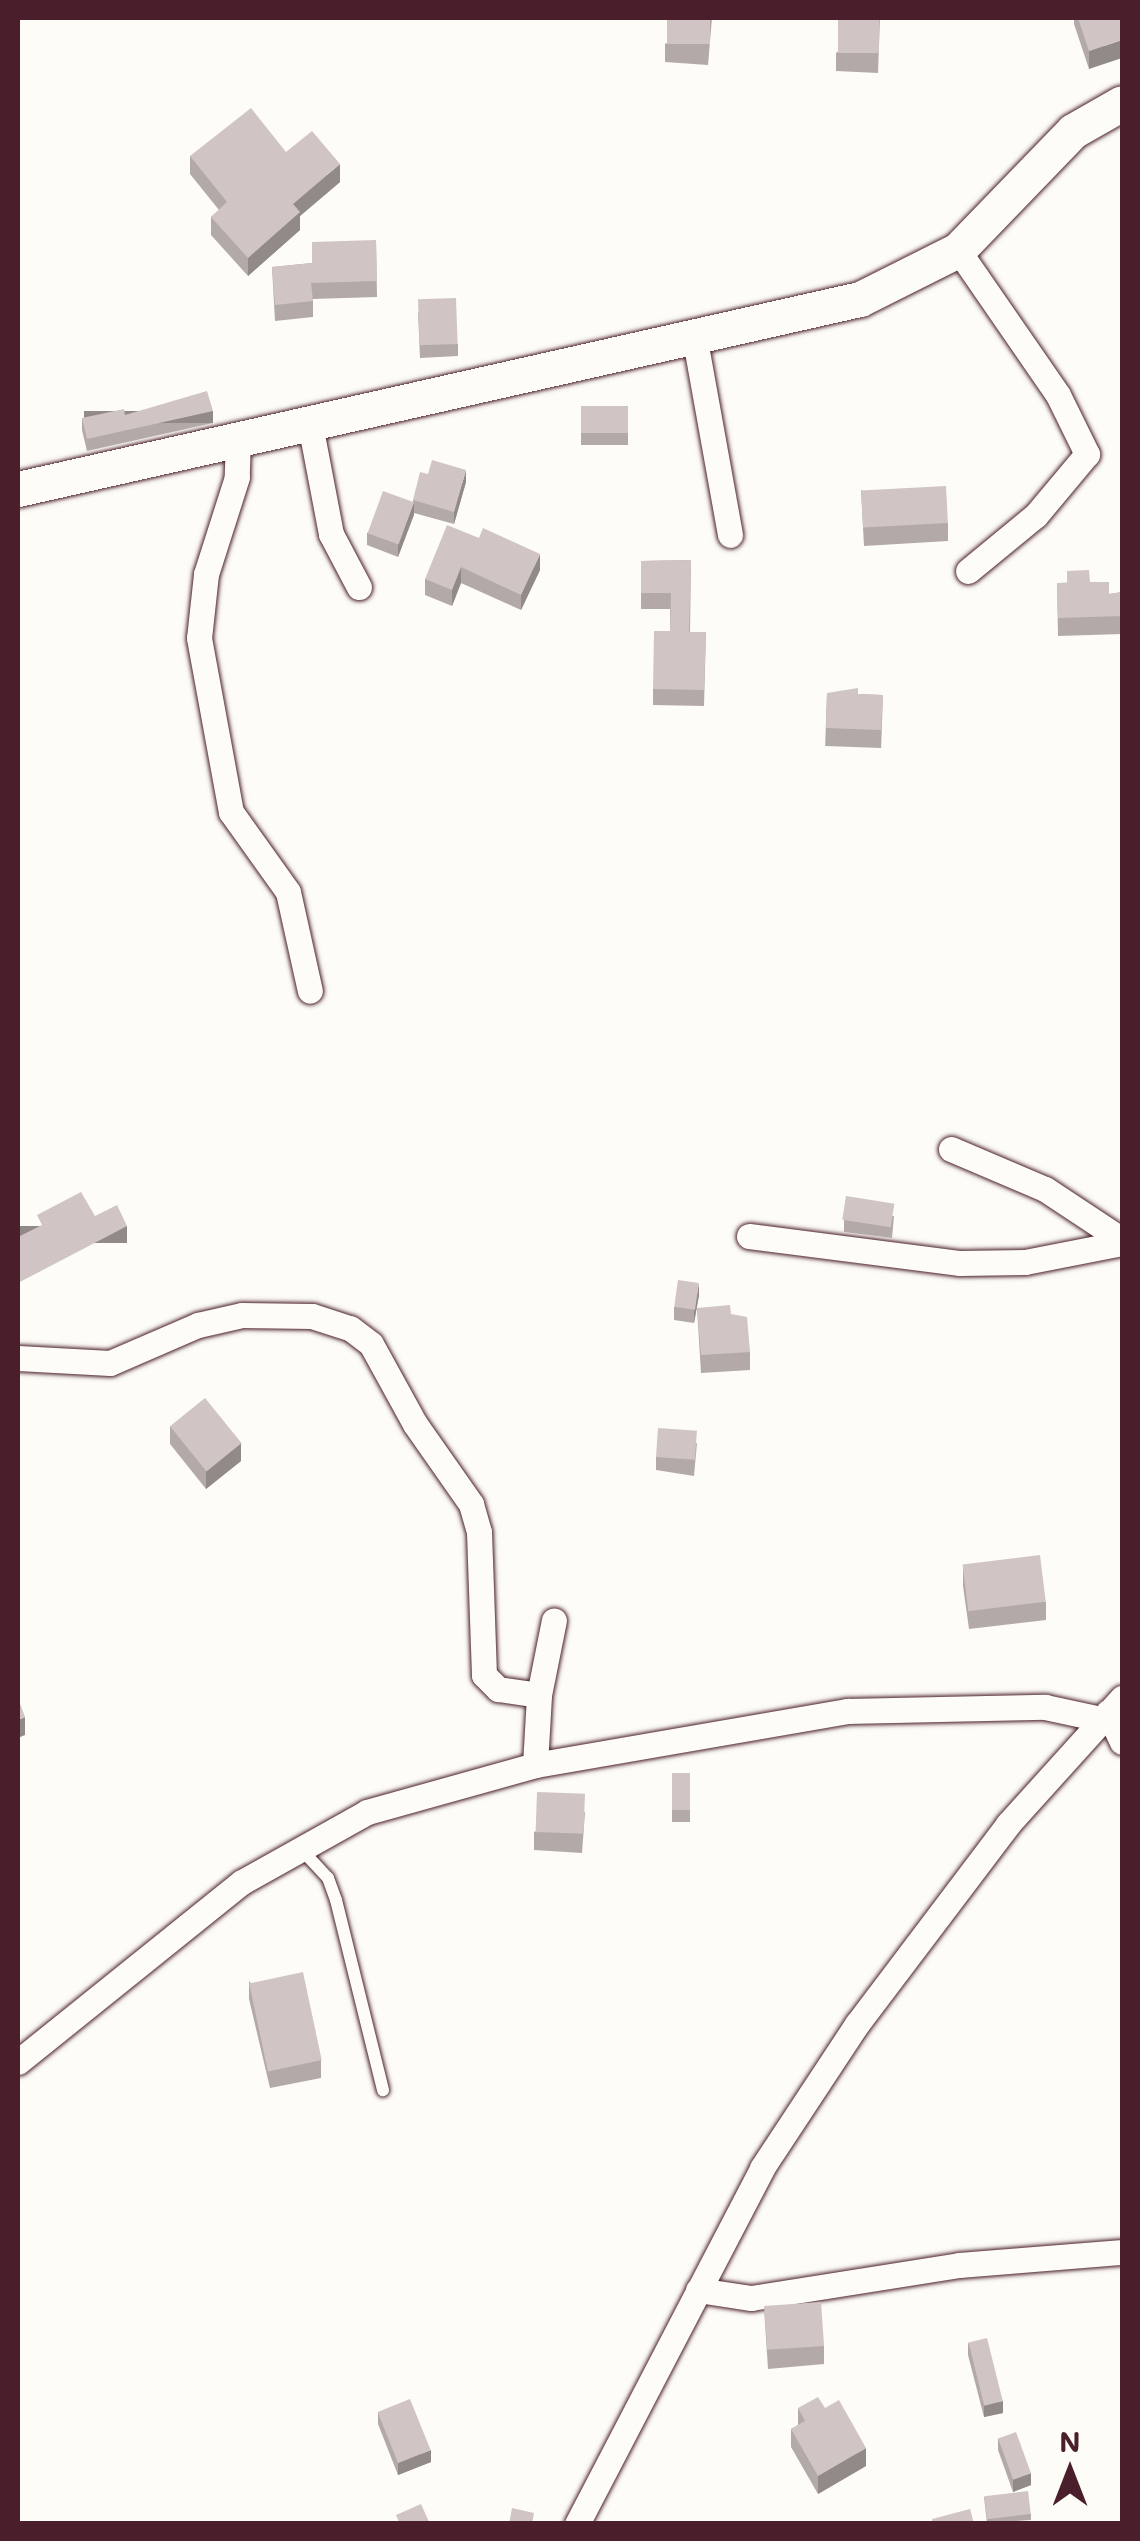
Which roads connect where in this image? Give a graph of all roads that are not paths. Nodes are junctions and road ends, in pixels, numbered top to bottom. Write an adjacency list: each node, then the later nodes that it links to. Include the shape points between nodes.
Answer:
1 (1122, 104): 2 (street, via 1073,132)
2 (958, 250): 3 (street, via 860,299); 8 (street, via 1058,394 1087,454 1036,515)
3 (695, 340): 4 (street); 7 (street)
4 (310, 424): 5 (street); 9 (street, via 331,534)
5 (238, 439): 6 (street); 10 (street, via 237,477 199,607 199,638 231,812 288,892)
6 (18, 489)
7 (730, 535)
8 (968, 571)
9 (360, 587)
10 (310, 990)
11 (951, 1149): 13 (street, via 1045,1188)
12 (749, 1236): 13 (street, via 960,1263 1025,1262)
13 (1122, 1242)
14 (18, 1358): 16 (street, via 110,1364 242,1315 312,1316 350,1328 372,1344 415,1424 470,1504 479,1532 484,1675 498,1689)
15 (554, 1620): 16 (street)
16 (539, 1695): 19 (street)
17 (1110, 1710): 18 (street); 19 (street, via 846,1712); 24 (street, via 1008,1824 857,2024 762,2168)
18 (1122, 1742)
19 (535, 1764): 20 (street, via 367,1812)
20 (298, 1846): 21 (street, via 242,1882); 22 (lane, via 328,1878 336,1900)
21 (18, 2062)
22 (383, 2090)
23 (1122, 2252): 24 (street, via 960,2265 750,2298)
24 (698, 2290): 25 (street)
25 (577, 2524)

